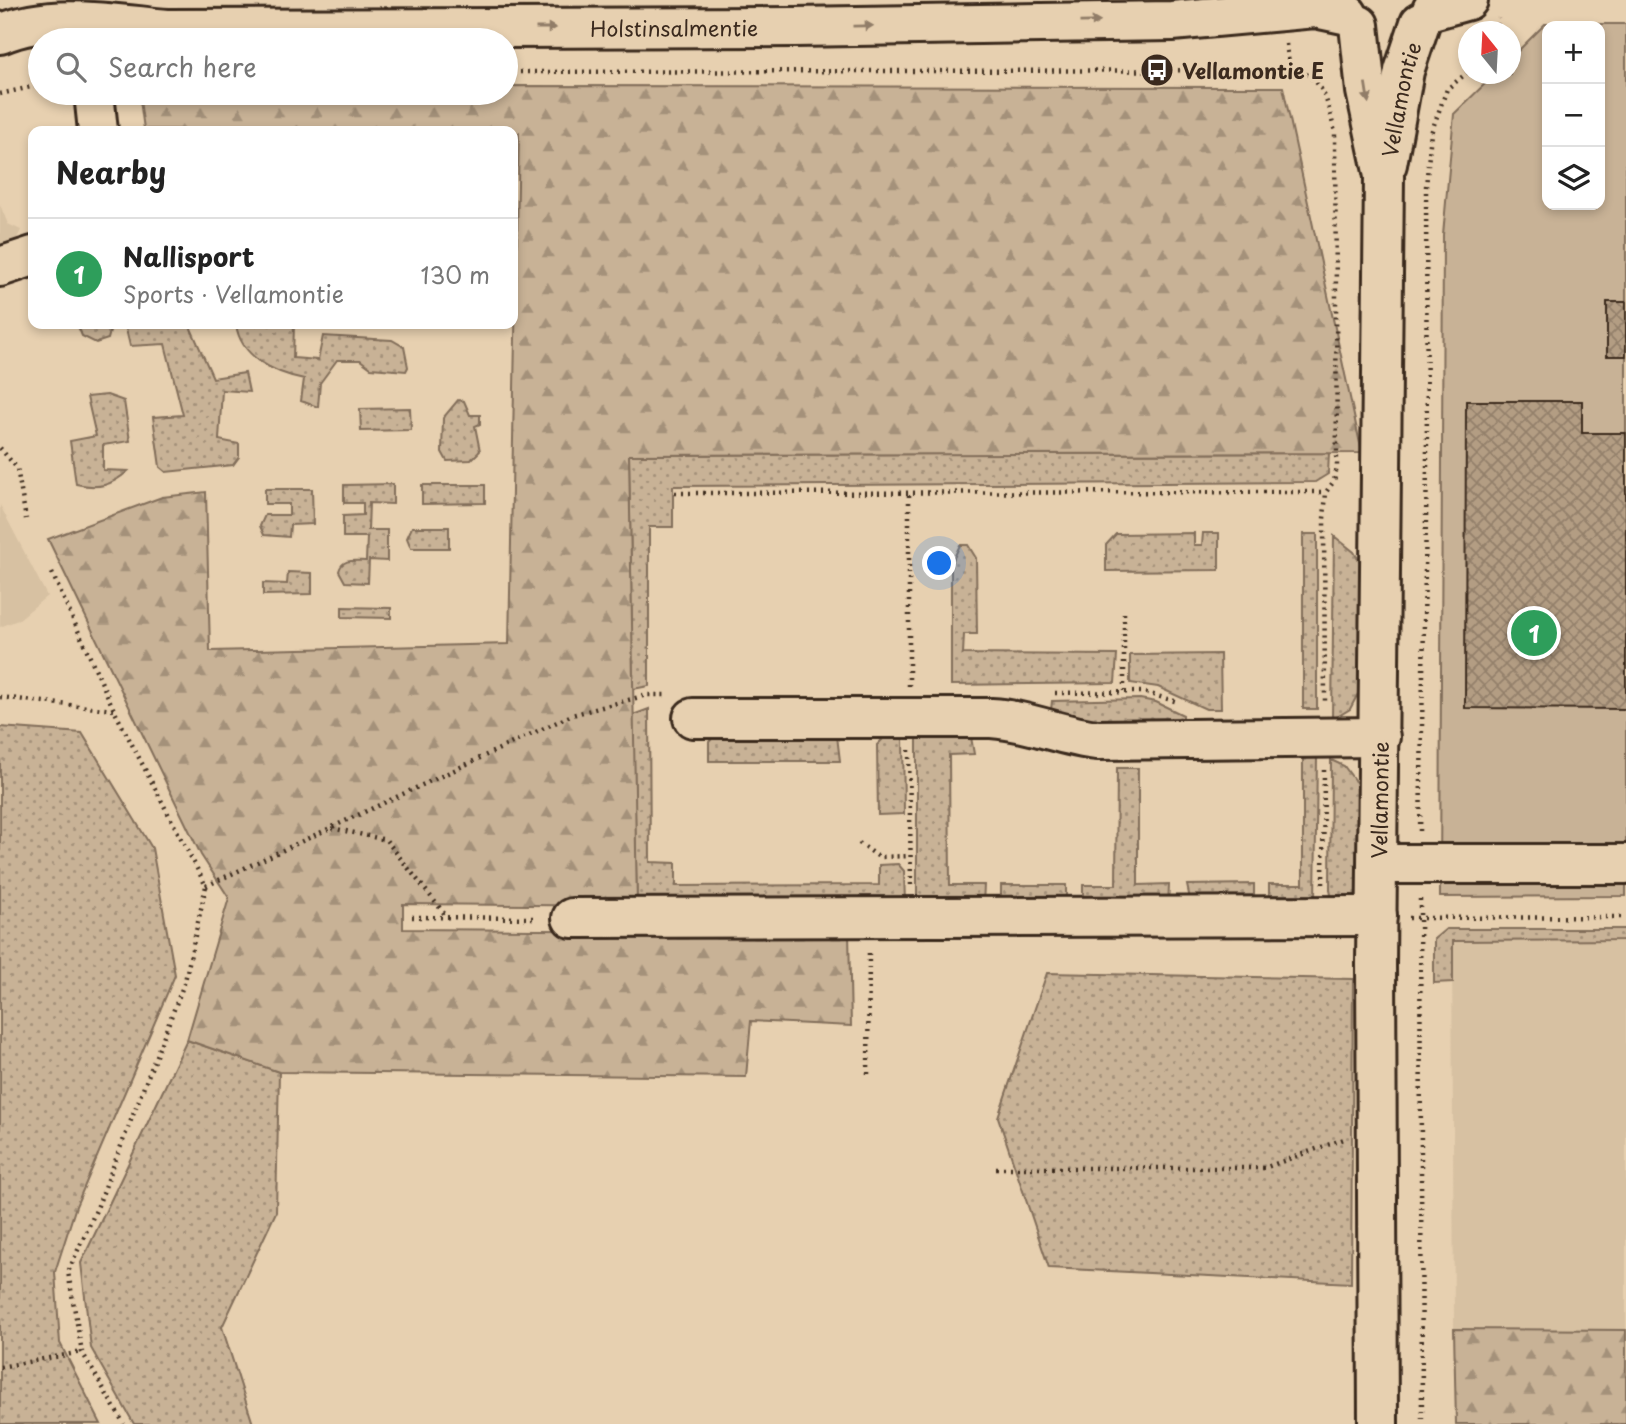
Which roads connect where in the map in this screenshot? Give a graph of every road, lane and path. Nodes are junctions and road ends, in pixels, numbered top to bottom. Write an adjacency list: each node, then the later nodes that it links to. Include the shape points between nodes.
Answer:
1 (1439, 8): 3 (street, Holstinsalmentie, via 1404,31 1387,34); 15 (street, Vellamontie, via 1404,71)
2 (1281, 11): 3 (street, Holstinsalmentie, via 1315,8); 6 (street, Holstinsalmentie, one-way to 2, via 1172,20); 8 (path)
3 (1349, 13): 15 (street, Vellamontie, one-way to 15)
4 (87, 21): 5 (street, Holstinsalmentie, one-way to 5); 7 (street, Holstinsalmentie, via 23,24)
5 (157, 28)
6 (481, 28)
7 (0, 34)
8 (1290, 70): 9 (path); 17 (path, via 1315,78 1335,132 1337,467)
9 (518, 72)
10 (1458, 80): 26 (path, via 1447,89 1431,133 1426,187 1427,466)
11 (28, 88): 12 (path)
12 (0, 94)
13 (95, 105): 14 (street)
14 (97, 126)
15 (1384, 176): 27 (street, Vellamontie)
16 (0, 448): 19 (path, via 17,468)
17 (1326, 492): 18 (path); 28 (path)
18 (675, 493)
19 (26, 519)
20 (52, 573): 24 (path)
21 (1124, 613): 22 (path)
22 (1125, 691)
23 (0, 696): 24 (path)
24 (114, 710): 45 (path, via 206,886 185,981 68,1272)
25 (693, 718): 28 (street, via 991,718 1020,720 1097,740)
26 (1420, 730)
27 (1380, 737): 28 (street); 32 (street, Vellamontie)
28 (1325, 739): 34 (path)
29 (331, 828): 37 (path, via 386,840)
30 (859, 842): 31 (path, via 879,857)
31 (910, 856)
32 (1378, 864): 33 (street); 35 (street, Vellamontie)
33 (1626, 864)
34 (1323, 916): 35 (street); 38 (street)
35 (1377, 916): 39 (path); 43 (street, Vellamontie)
36 (412, 917): 37 (path)
37 (447, 917): 40 (path)
38 (869, 917): 40 (street); 42 (path)
39 (1626, 917)
40 (572, 918)
41 (1420, 945): 49 (path)
42 (868, 1074)
43 (1378, 1127): 44 (path, via 1264,1167); 48 (street, Vellamontie)
44 (996, 1168)
45 (82, 1352): 46 (path); 47 (path)
46 (0, 1367)
47 (124, 1424)
48 (1378, 1424)
49 (1422, 1424)

